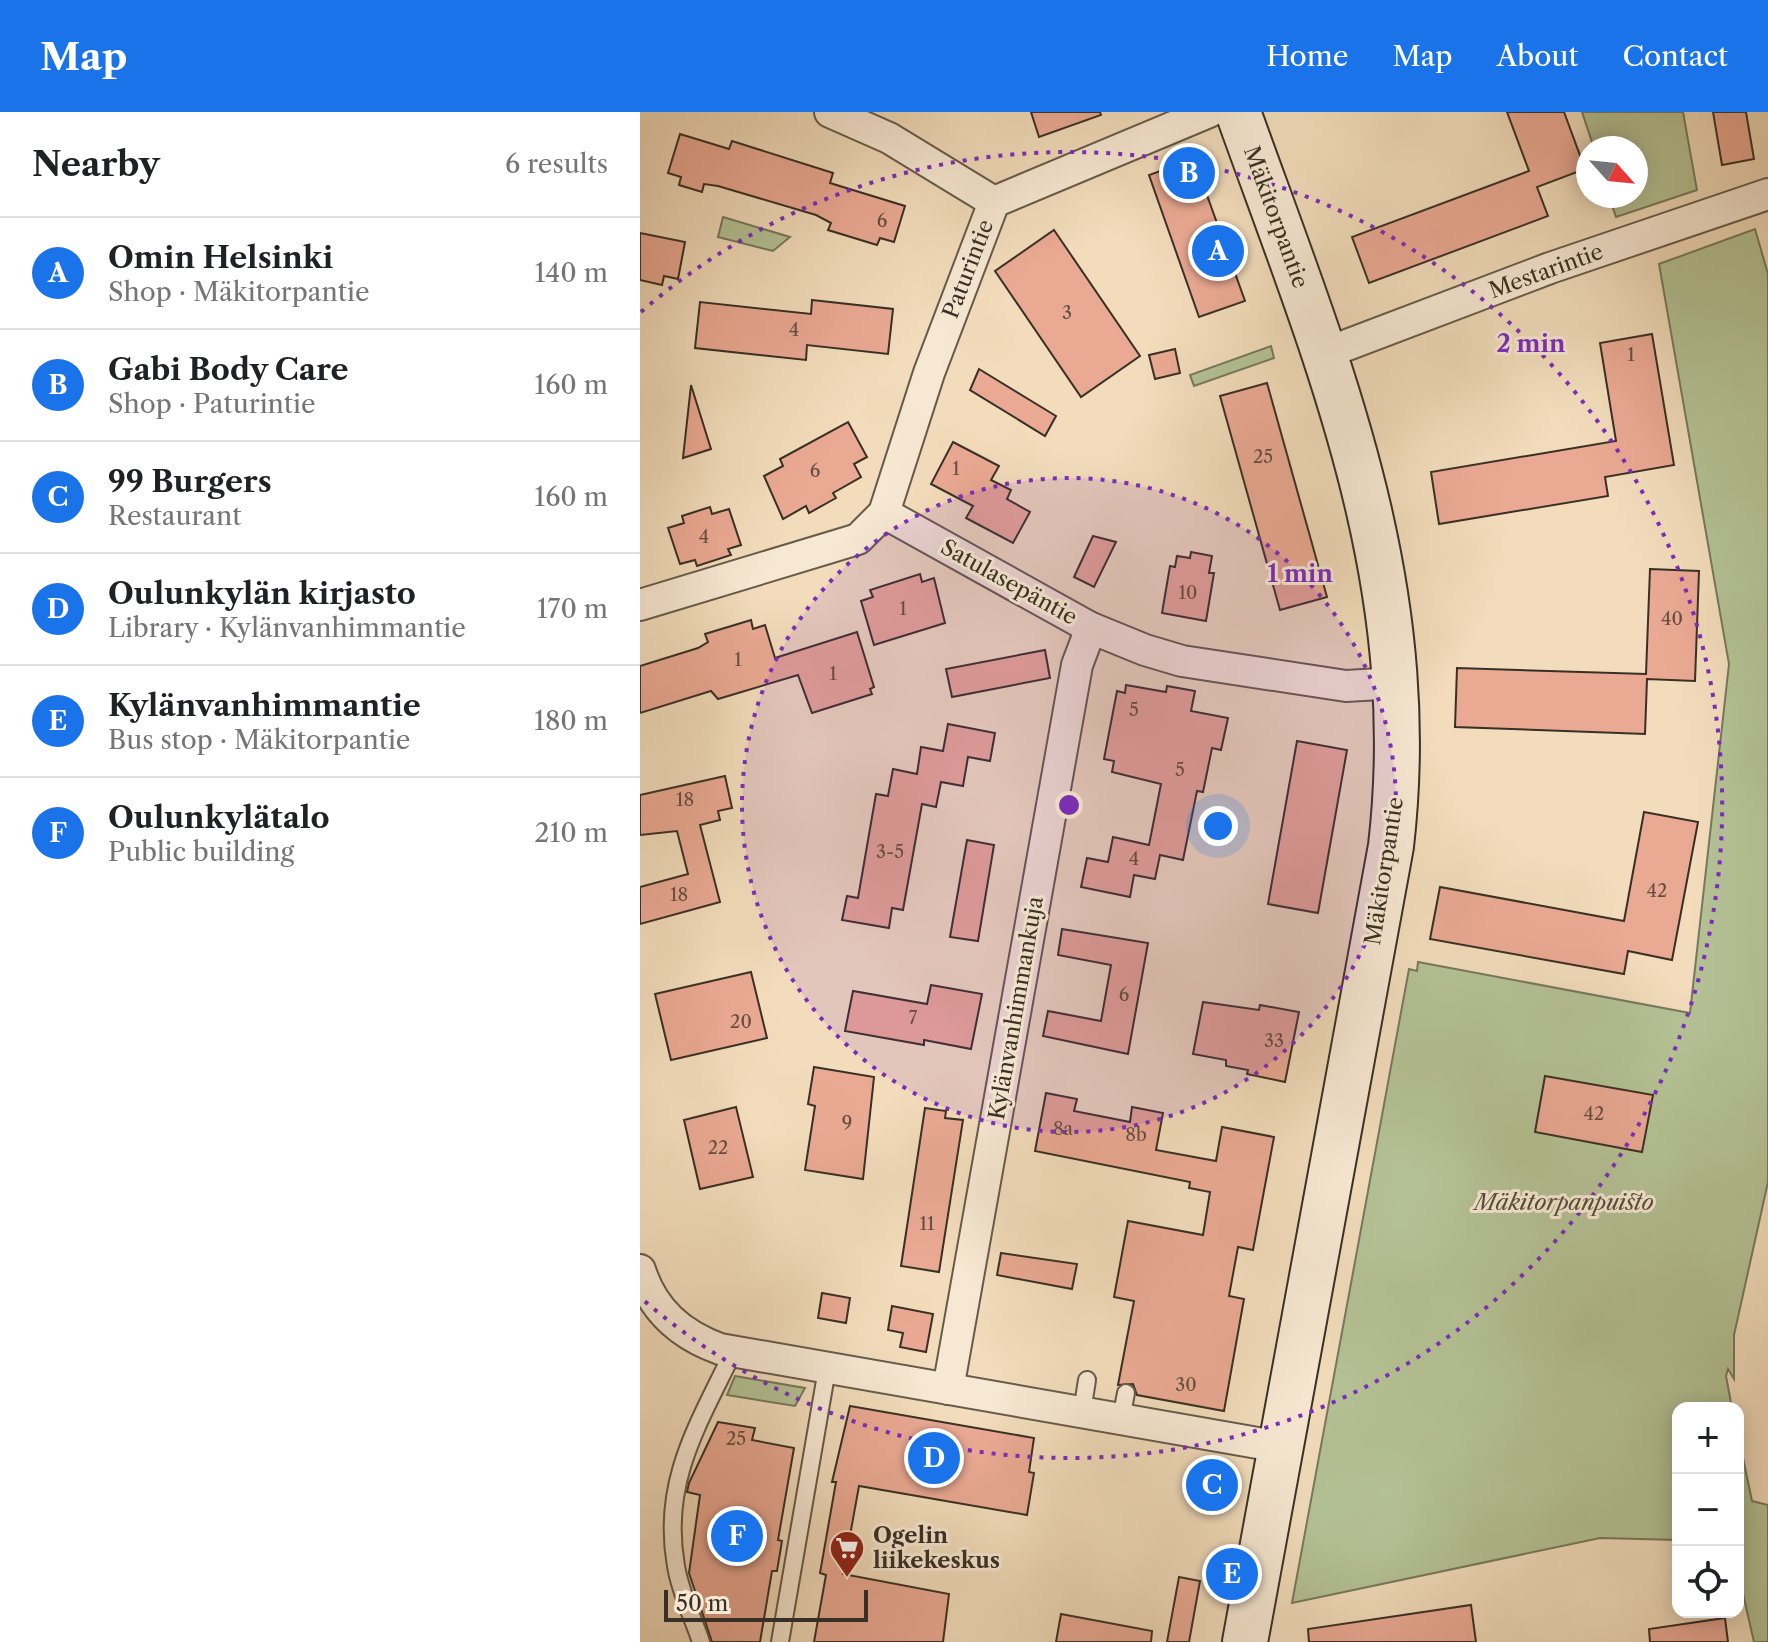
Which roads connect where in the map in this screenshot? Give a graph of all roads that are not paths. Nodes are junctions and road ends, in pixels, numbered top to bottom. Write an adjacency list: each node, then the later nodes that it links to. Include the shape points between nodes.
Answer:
1 (830, 112): 5 (street, via 889,138)
2 (1209, 112): 5 (street, Paturintie)
3 (1238, 112): 6 (street, Mäkitorpantie)
4 (1768, 194): 6 (street, Mestarintie, via 1550,268)
5 (994, 202): 7 (street, Paturintie, via 929,373)
6 (1326, 353): 10 (street, Mäkitorpantie, via 1363,477 1387,597)
7 (884, 513): 8 (street, via 858,539); 9 (street, Satulasepäntie)
8 (640, 605)
9 (1091, 628): 10 (street, Satulasepäntie, via 1182,661 1346,686); 15 (street, Kylänvanhimmankuja, via 1077,665)
10 (1397, 683): 17 (street, Mäkitorpantie, via 1397,794 1391,846)
11 (640, 1270): 12 (street, via 651,1298 674,1324)
12 (733, 1352): 13 (street); 18 (lane, via 699,1419 673,1491 676,1567)
13 (827, 1369): 15 (street); 19 (lane)
14 (1087, 1380): 16 (lane)
15 (948, 1389): 16 (street)
16 (1082, 1412): 17 (street, via 1124,1406)
17 (1281, 1447): 20 (street, Mäkitorpantie)
18 (701, 1642)
19 (780, 1642)
20 (1245, 1642)

